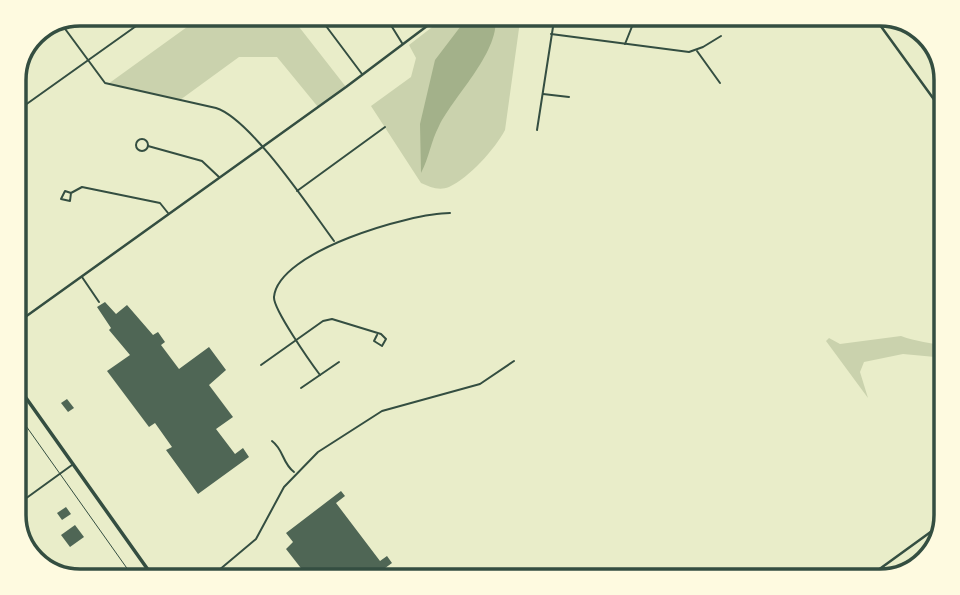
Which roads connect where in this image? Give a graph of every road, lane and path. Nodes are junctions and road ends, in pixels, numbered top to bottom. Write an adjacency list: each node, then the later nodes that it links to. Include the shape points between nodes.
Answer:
1 (136, 26): 14 (street)
2 (326, 26): 15 (street)
3 (392, 26): 11 (street)
4 (427, 26): 11 (street)
5 (553, 26): 9 (street)
6 (632, 26): 12 (street)
7 (881, 26): 19 (street)
8 (65, 28): 14 (street)
9 (551, 34): 12 (street); 17 (street)
10 (721, 36): 13 (street)
11 (403, 44): 15 (street)
12 (625, 44): 13 (street, via 677,52)
13 (696, 50): 16 (street)
14 (88, 60): 20 (street); 24 (street, via 108,84 221,109)
15 (363, 75): 24 (street)
16 (720, 83)
17 (542, 94): 18 (street); 22 (street)
18 (569, 97)
19 (934, 99)
20 (26, 104)
21 (385, 127): 26 (street)
22 (537, 130)
23 (148, 146): 25 (street, via 202,161)
24 (262, 147): 25 (street); 26 (street)
25 (219, 178): 29 (street)
26 (296, 191): 30 (street)
27 (71, 193): 29 (street, via 82,187 160,204)
28 (450, 212): 30 (street, via 425,213)
29 (169, 213): 31 (street)
30 (334, 241): 35 (street, via 286,275 274,295 278,313)
31 (82, 277): 32 (street); 33 (street)
32 (99, 302)
33 (26, 317)
34 (377, 335): 35 (street, via 332,319)
35 (297, 339): 38 (street); 39 (street)
36 (514, 361): 45 (street, via 480,384 382,411)
37 (339, 362): 39 (street)
38 (261, 365)
39 (320, 375): 40 (street)
40 (301, 388)
41 (26, 398): 44 (main road)
42 (26, 426): 46 (lane)
43 (272, 442): 45 (street, via 281,448 288,468)
44 (73, 464): 46 (street); 50 (main road)
45 (295, 473): 51 (street, via 256,539)
46 (60, 474): 47 (street); 49 (lane)
47 (26, 498)
48 (931, 532): 52 (street)
49 (127, 569)
50 (147, 569)
51 (220, 569)
52 (880, 569)

